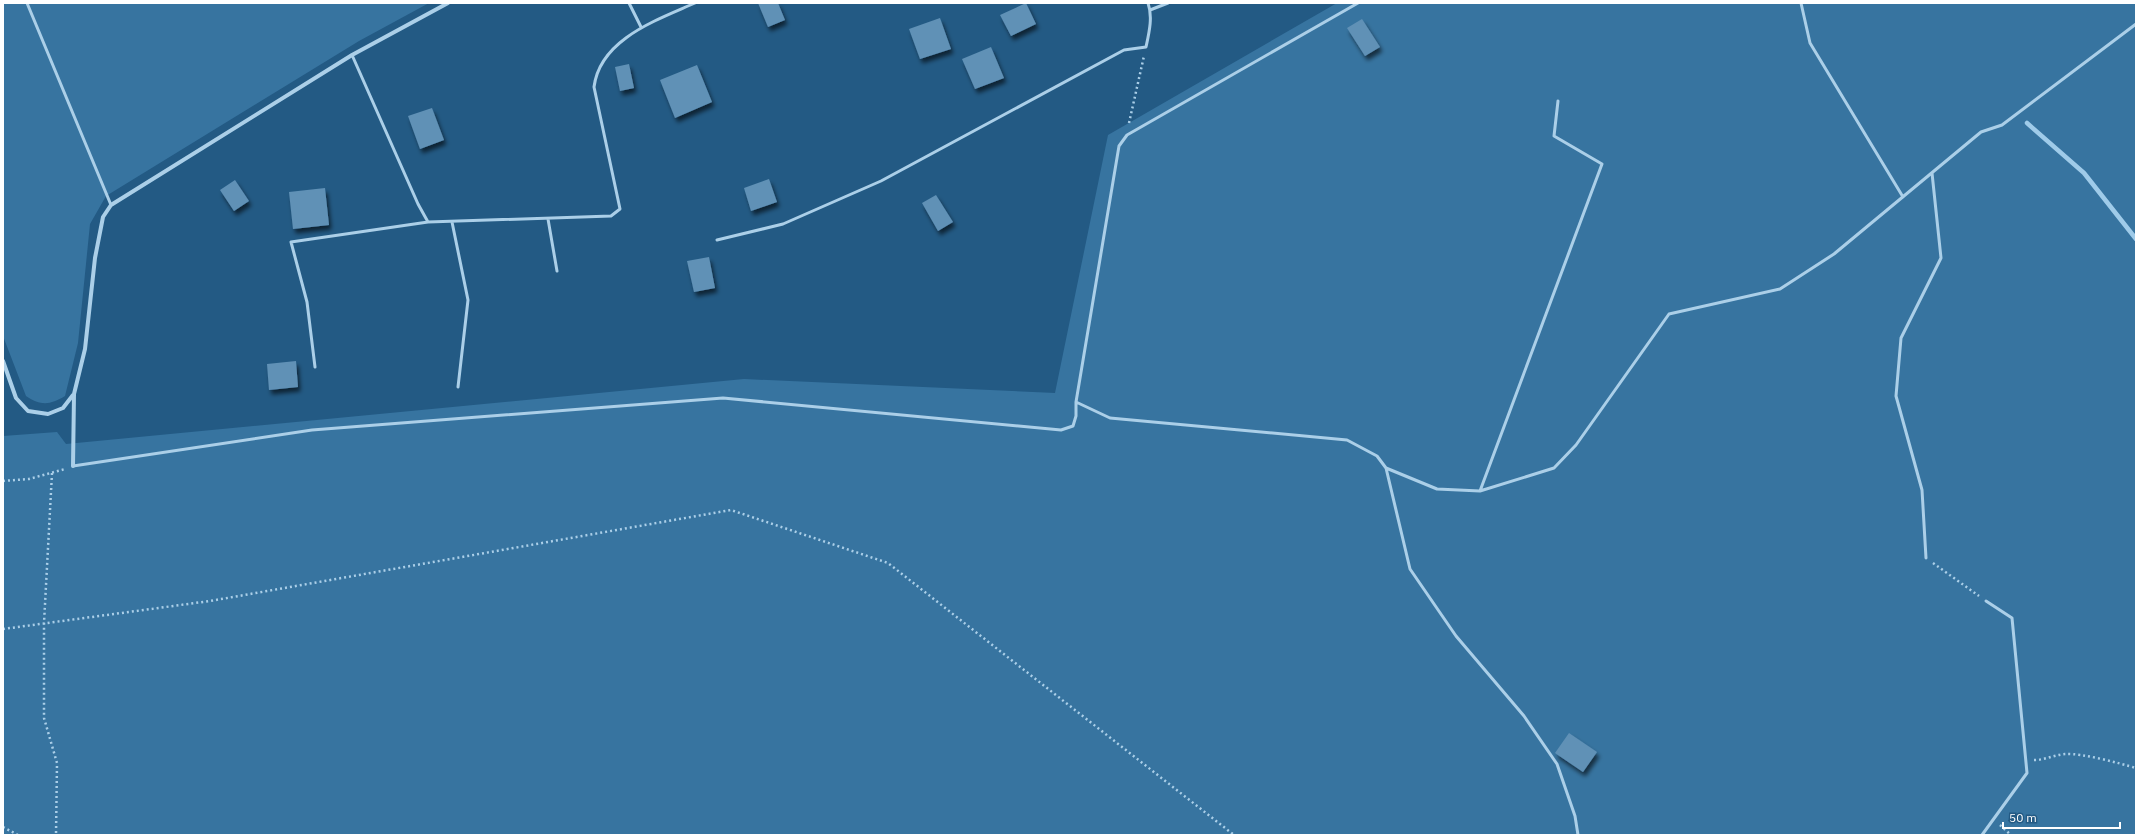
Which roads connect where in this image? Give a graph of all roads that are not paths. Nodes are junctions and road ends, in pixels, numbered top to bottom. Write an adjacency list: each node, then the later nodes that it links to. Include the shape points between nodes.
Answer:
1 (27, 3): 16 (lane)
2 (448, 3): 12 (street)
3 (629, 3): 11 (lane)
4 (695, 3): 11 (lane)
5 (1148, 3): 9 (lane)
6 (1168, 3): 9 (lane)
7 (1358, 3): 26 (lane, via 1127,135 1119,146)
8 (1801, 3): 15 (lane, via 1810,43)
9 (1150, 10): 20 (lane, via 1146,47 1124,50 881,181 783,224)
10 (2136, 24): 14 (lane, via 2002,125 1981,132)
11 (641, 27): 17 (lane, via 615,48 595,76 594,87 620,209 611,216)
12 (352, 55): 16 (street); 18 (lane, via 414,197)
13 (1558, 101): 29 (lane, via 1554,136 1602,164)
14 (1932, 173): 15 (lane); 30 (lane, via 1941,258 1900,338 1896,396 1922,490)
15 (1902, 197): 29 (lane, via 1834,254 1780,289 1669,314 1576,445 1554,468)
16 (111, 205): 25 (street, via 103,217 85,349)
17 (548, 218): 19 (lane); 21 (lane)
18 (428, 222): 19 (lane); 23 (lane, via 291,242 307,302)
19 (452, 222): 24 (lane, via 468,300)
20 (718, 240)
21 (557, 271)
22 (3, 361): 25 (street, via 16,398 28,411 48,414 63,408)
23 (315, 367)
24 (458, 387)
25 (74, 394): 27 (street)
26 (1076, 402): 27 (lane, via 1073,426 1061,430 723,398 312,430); 28 (lane, via 1110,418 1347,440 1377,456)
27 (73, 466)
28 (1386, 468): 29 (lane, via 1437,490); 32 (lane, via 1410,569 1456,636 1524,716 1556,764 1575,816)
29 (1480, 491)
30 (1926, 558)
31 (1986, 601): 33 (lane, via 2012,618 2027,772)
32 (1578, 835)
33 (1982, 835)

